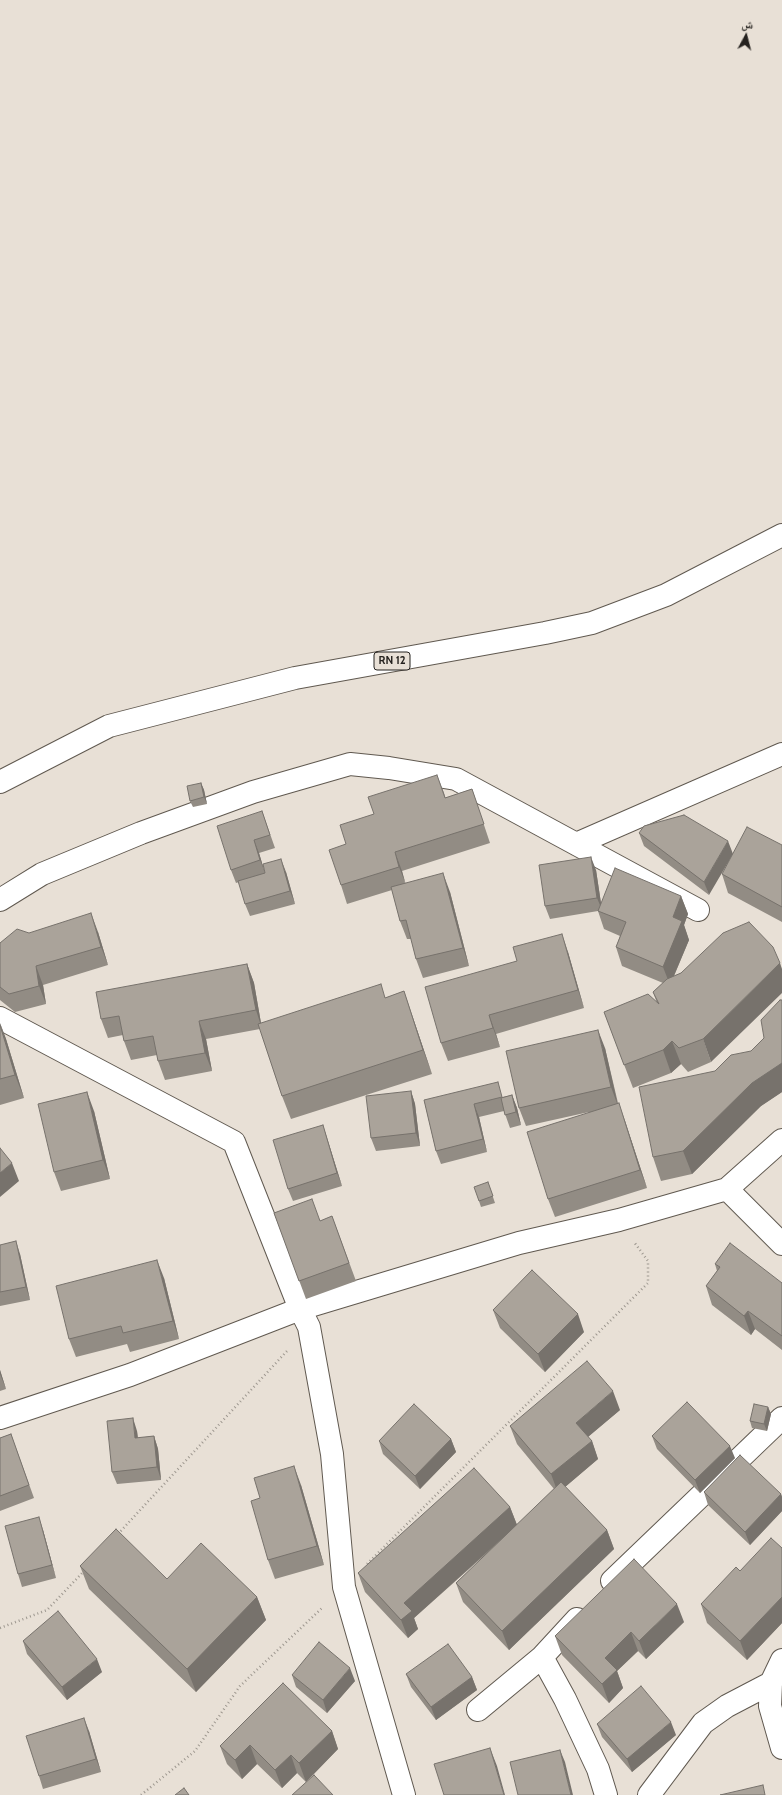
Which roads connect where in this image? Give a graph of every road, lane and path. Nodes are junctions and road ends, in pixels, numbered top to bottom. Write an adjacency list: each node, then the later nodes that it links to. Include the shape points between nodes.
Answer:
1 (782, 535): 3 (street, RN 12, via 666,595 592,623 295,678 109,726)
2 (782, 754): 4 (street)
3 (0, 782)
4 (576, 844): 5 (street, via 456,779 350,764 253,792 141,833 42,874); 6 (street)
5 (0, 900)
6 (698, 910)
7 (0, 1018): 12 (street, via 234,1142)
8 (782, 1140): 9 (street)
9 (727, 1189): 10 (street); 11 (street)
10 (619, 1220): 12 (street, via 519,1243); 17 (path, via 648,1261 648,1283)
11 (782, 1244)
12 (304, 1318): 13 (street); 15 (path); 17 (street, via 332,1454)
13 (0, 1418)
14 (782, 1418): 19 (street, via 595,1599)
15 (117, 1535)
16 (90, 1564): 18 (path, via 47,1610)
17 (344, 1587): 24 (path, via 240,1686 195,1751); 25 (street)
18 (0, 1628)
19 (542, 1657): 22 (street); 26 (street, via 598,1769)
20 (782, 1660): 21 (street)
21 (771, 1683): 23 (street, via 770,1706); 27 (street, via 727,1706 703,1723)
22 (478, 1710)
23 (782, 1748)
24 (141, 1795)
25 (404, 1795)
26 (606, 1795)
27 (649, 1795)

